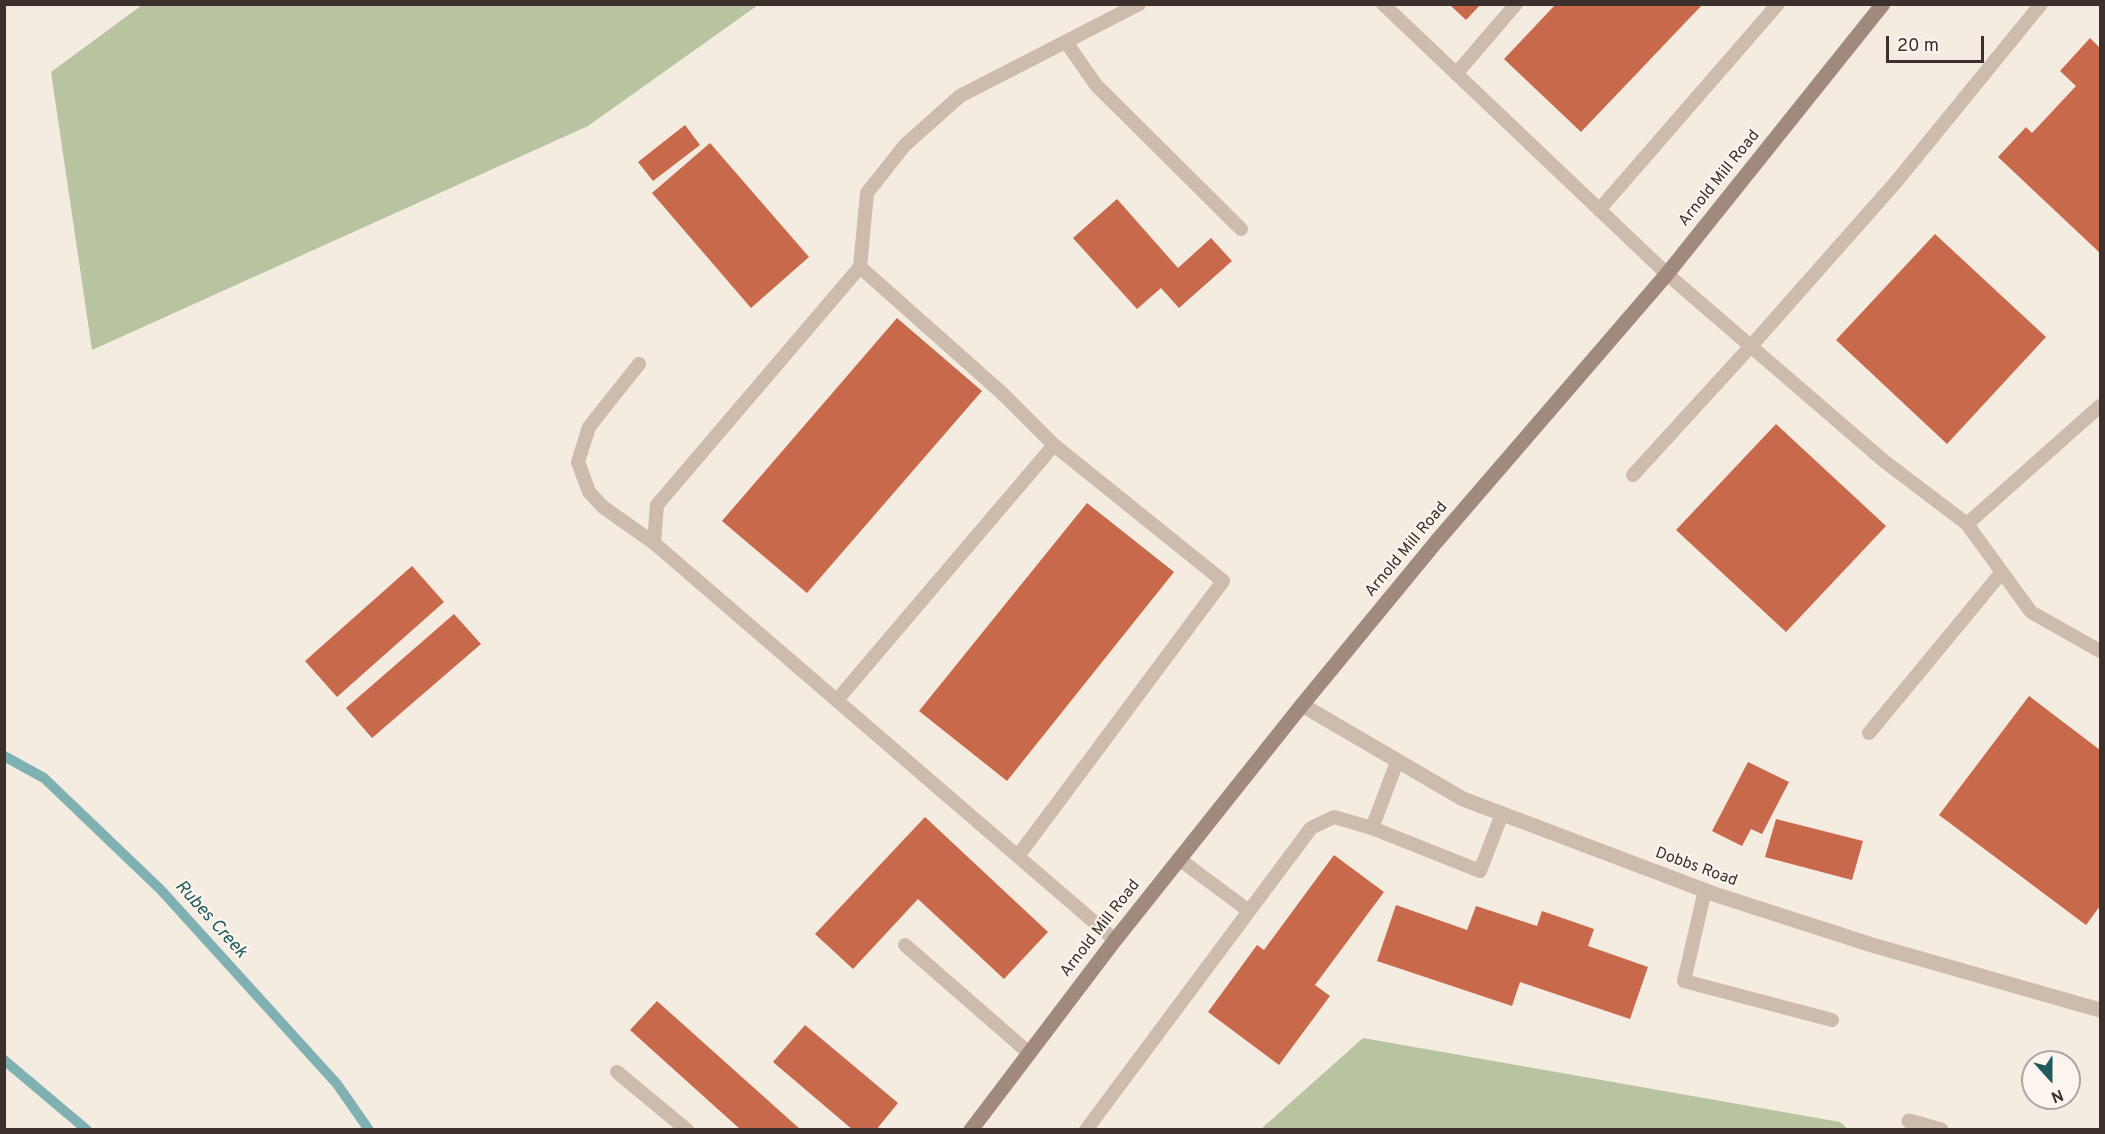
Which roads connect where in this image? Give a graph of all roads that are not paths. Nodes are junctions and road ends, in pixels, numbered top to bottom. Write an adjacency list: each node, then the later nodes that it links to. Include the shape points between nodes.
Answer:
1 (1138, 4): 7 (lane)
2 (1383, 4): 8 (lane)
3 (1516, 4): 8 (lane)
4 (1778, 4): 9 (lane)
5 (1882, 4): 12 (main road, Arnold Mill Road)
6 (2041, 4): 13 (lane, via 1896,182)
7 (1066, 42): 10 (lane, via 1096,86); 11 (lane, via 960,96 905,145 867,193)
8 (1456, 74): 9 (lane)
9 (1599, 210): 12 (lane)
10 (1241, 229)
11 (860, 267): 16 (lane, via 1003,394); 19 (lane, via 657,505)
12 (1667, 274): 13 (lane); 23 (main road, Arnold Mill Road, via 1436,542)
13 (1751, 346): 17 (lane); 18 (lane, via 1884,461)
14 (639, 364): 19 (lane, via 589,427 578,462 589,492 603,507)
15 (2100, 406): 18 (lane)
16 (1054, 445): 22 (lane); 28 (lane, via 1223,581)
17 (1633, 475)
18 (1967, 524): 20 (lane)
19 (654, 543): 22 (lane)
20 (2002, 572): 21 (lane, via 2031,612); 24 (lane)
21 (2100, 651)
22 (837, 700): 28 (lane)
23 (1302, 705): 25 (street, Dobbs Road); 29 (main road, Arnold Mill Road)
24 (1869, 733)
25 (1397, 762): 26 (street, Dobbs Road, via 1463,800); 27 (lane)
26 (1502, 814): 27 (lane, via 1480,871); 30 (street, Dobbs Road)
27 (1372, 828): 31 (lane, via 1334,817 1311,828)
28 (1018, 856): 32 (lane)
29 (1179, 859): 31 (lane); 32 (main road, Arnold Mill Road)
30 (1705, 890): 34 (street, Dobbs Road, via 1872,945); 35 (lane, via 1684,981)
31 (1249, 911): 41 (lane)
32 (1115, 940): 36 (main road, Arnold Mill Road)
33 (905, 945): 36 (lane)
34 (2100, 1010)
35 (1832, 1020)
36 (1029, 1053): 40 (main road, Arnold Mill Road)
37 (617, 1072): 39 (lane)
38 (1909, 1121): 42 (street)
39 (687, 1130)
40 (971, 1130)
41 (1086, 1130)
42 (1941, 1130)

